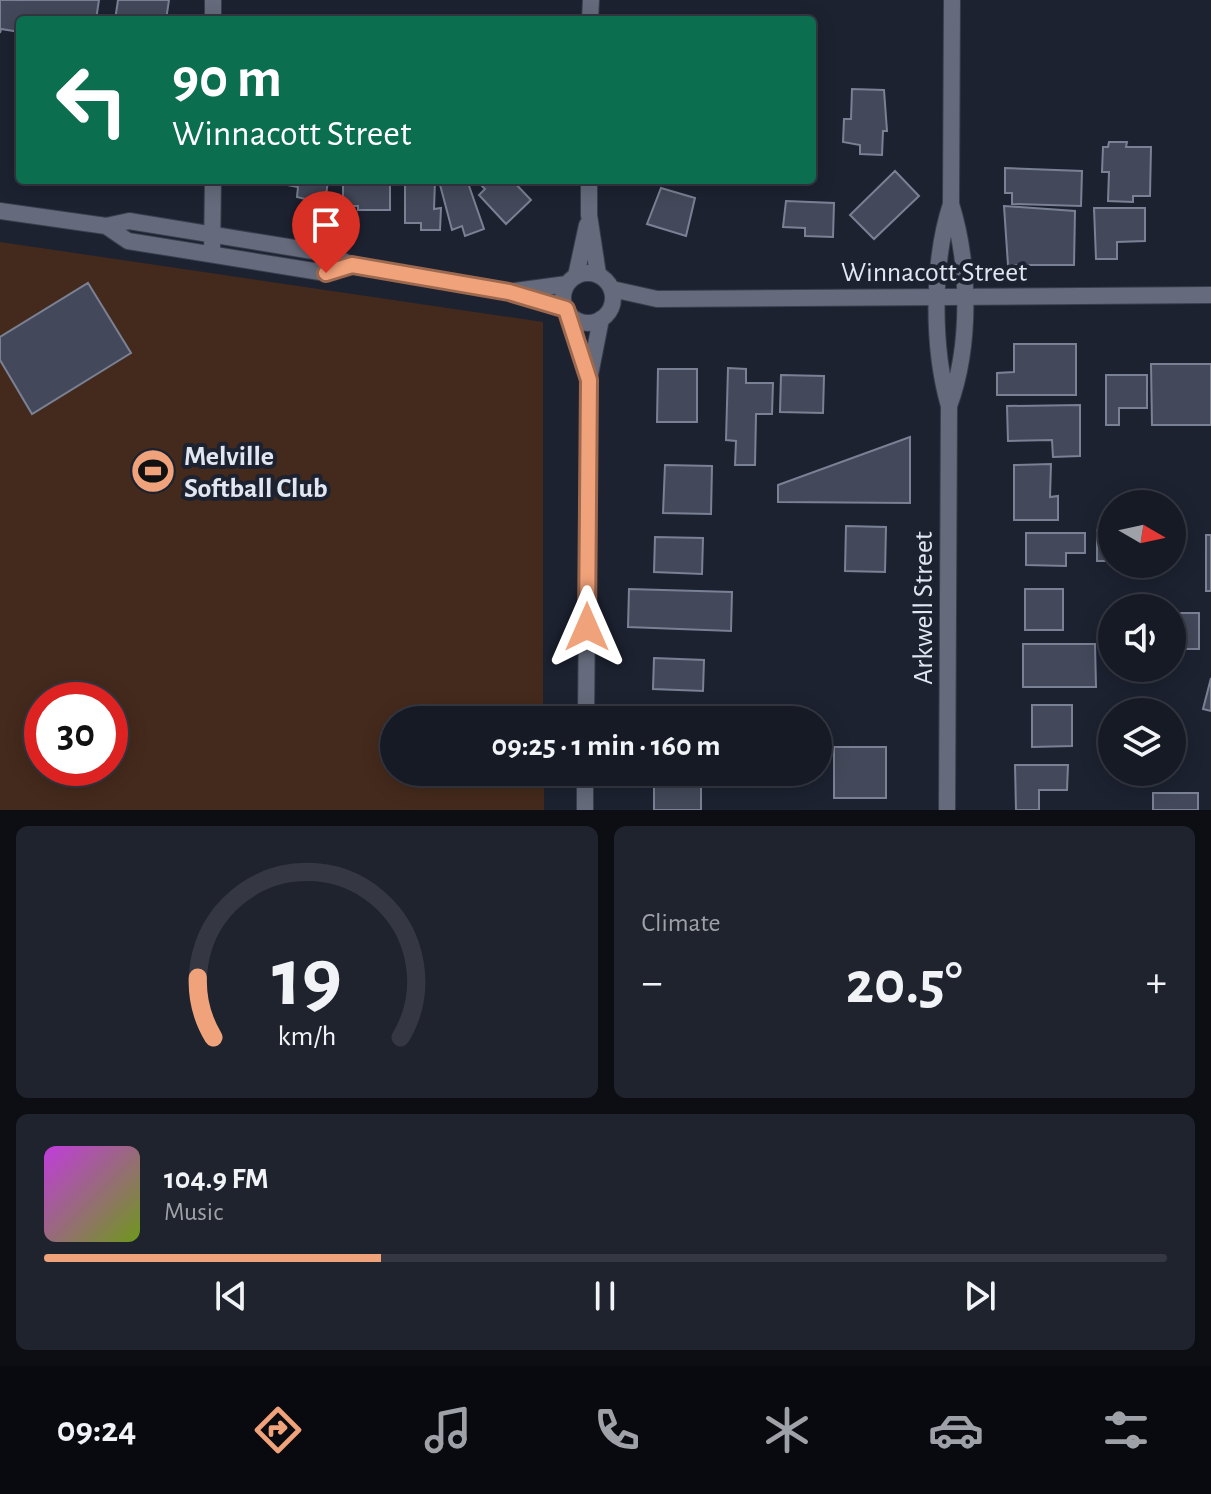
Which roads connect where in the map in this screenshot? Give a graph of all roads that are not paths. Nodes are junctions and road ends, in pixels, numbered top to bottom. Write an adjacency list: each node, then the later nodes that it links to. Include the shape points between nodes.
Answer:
1 (952, 0): 4 (street, Arkwell Street)
2 (213, 184): 8 (street)
3 (589, 184): 6 (street)
4 (951, 204): 16 (street, Arkwell Street, via 940,237); 17 (street, Arkwell Street, via 961,235)
5 (0, 211): 7 (street)
6 (589, 215): 11 (street); 12 (street)
7 (106, 226): 8 (street, via 129,221); 9 (street, via 128,241)
8 (213, 236): 9 (street); 10 (street, via 325,253)
9 (212, 254): 10 (street, via 326,273)
10 (352, 265): 14 (street)
11 (598, 274): 12 (street); 13 (street)
12 (572, 280): 14 (street); 19 (street, via 563,295)
13 (612, 289): 18 (street, Winnacott Street); 20 (street)
14 (509, 292): 19 (street)
15 (1211, 295): 17 (street, Winnacott Street)
16 (938, 297): 17 (street, Winnacott Street); 18 (street, Winnacott Street); 22 (street, Arkwell Street, via 941,379)
17 (963, 297): 22 (street, Arkwell Street, via 961,374)
18 (657, 299): 20 (street, Winnacott Street)
19 (568, 312): 20 (street, via 582,322); 21 (street)
20 (605, 315): 21 (street)
21 (589, 380): 23 (street)
22 (949, 406): 26 (street, Arkwell Street)
23 (586, 706)
24 (585, 786): 25 (street)
25 (585, 810)
26 (947, 810)

